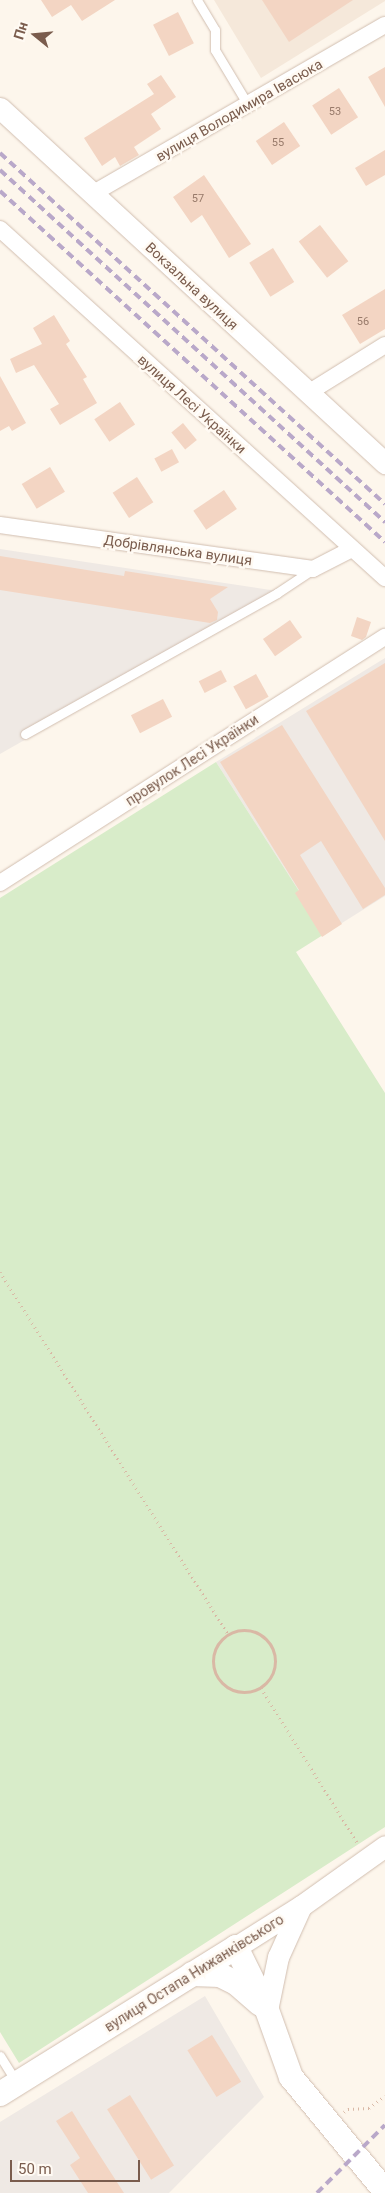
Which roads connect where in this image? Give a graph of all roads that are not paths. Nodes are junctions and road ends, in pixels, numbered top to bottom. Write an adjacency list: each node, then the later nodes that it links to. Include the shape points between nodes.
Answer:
1 (197, 0): 3 (lane, via 215,30 215,50)
2 (385, 25): 3 (street, вулиця Володимира Івасюка)
3 (248, 105): 5 (street, вулиця Володимира Івасюка)
4 (0, 108): 5 (street, Вокзальна вулиця)
5 (92, 194): 8 (street, Вокзальна вулиця)
6 (0, 229): 11 (street, вулиця Лесі Українки)
7 (385, 345): 8 (street)
8 (308, 393): 9 (street, Вокзальна вулиця)
9 (385, 464)
10 (0, 525): 12 (street, Добрівлянська вулиця)
11 (352, 549): 12 (street); 13 (street, вулиця Лесі Українки)
12 (313, 569): 15 (lane, via 277,593)
13 (385, 578)
14 (385, 637): 16 (street, провулок Лесі Українки)
15 (25, 734)
16 (0, 883)
17 (385, 1846): 18 (street, вулиця Остапа Нижанківського)
18 (301, 1906): 19 (street, вулиця Остапа Нижанківського); 21 (street, via 278,1957)
19 (236, 1947): 20 (main road, вулиця Остапа Нижанківського); 21 (main road)
20 (192, 1974): 21 (main road, via 220,1975); 23 (main road, вулиця Остапа Нижанківського)
21 (267, 2010): 24 (main road, via 292,2077)
22 (0, 2056): 23 (lane)
23 (8, 2089)
24 (385, 2191)

